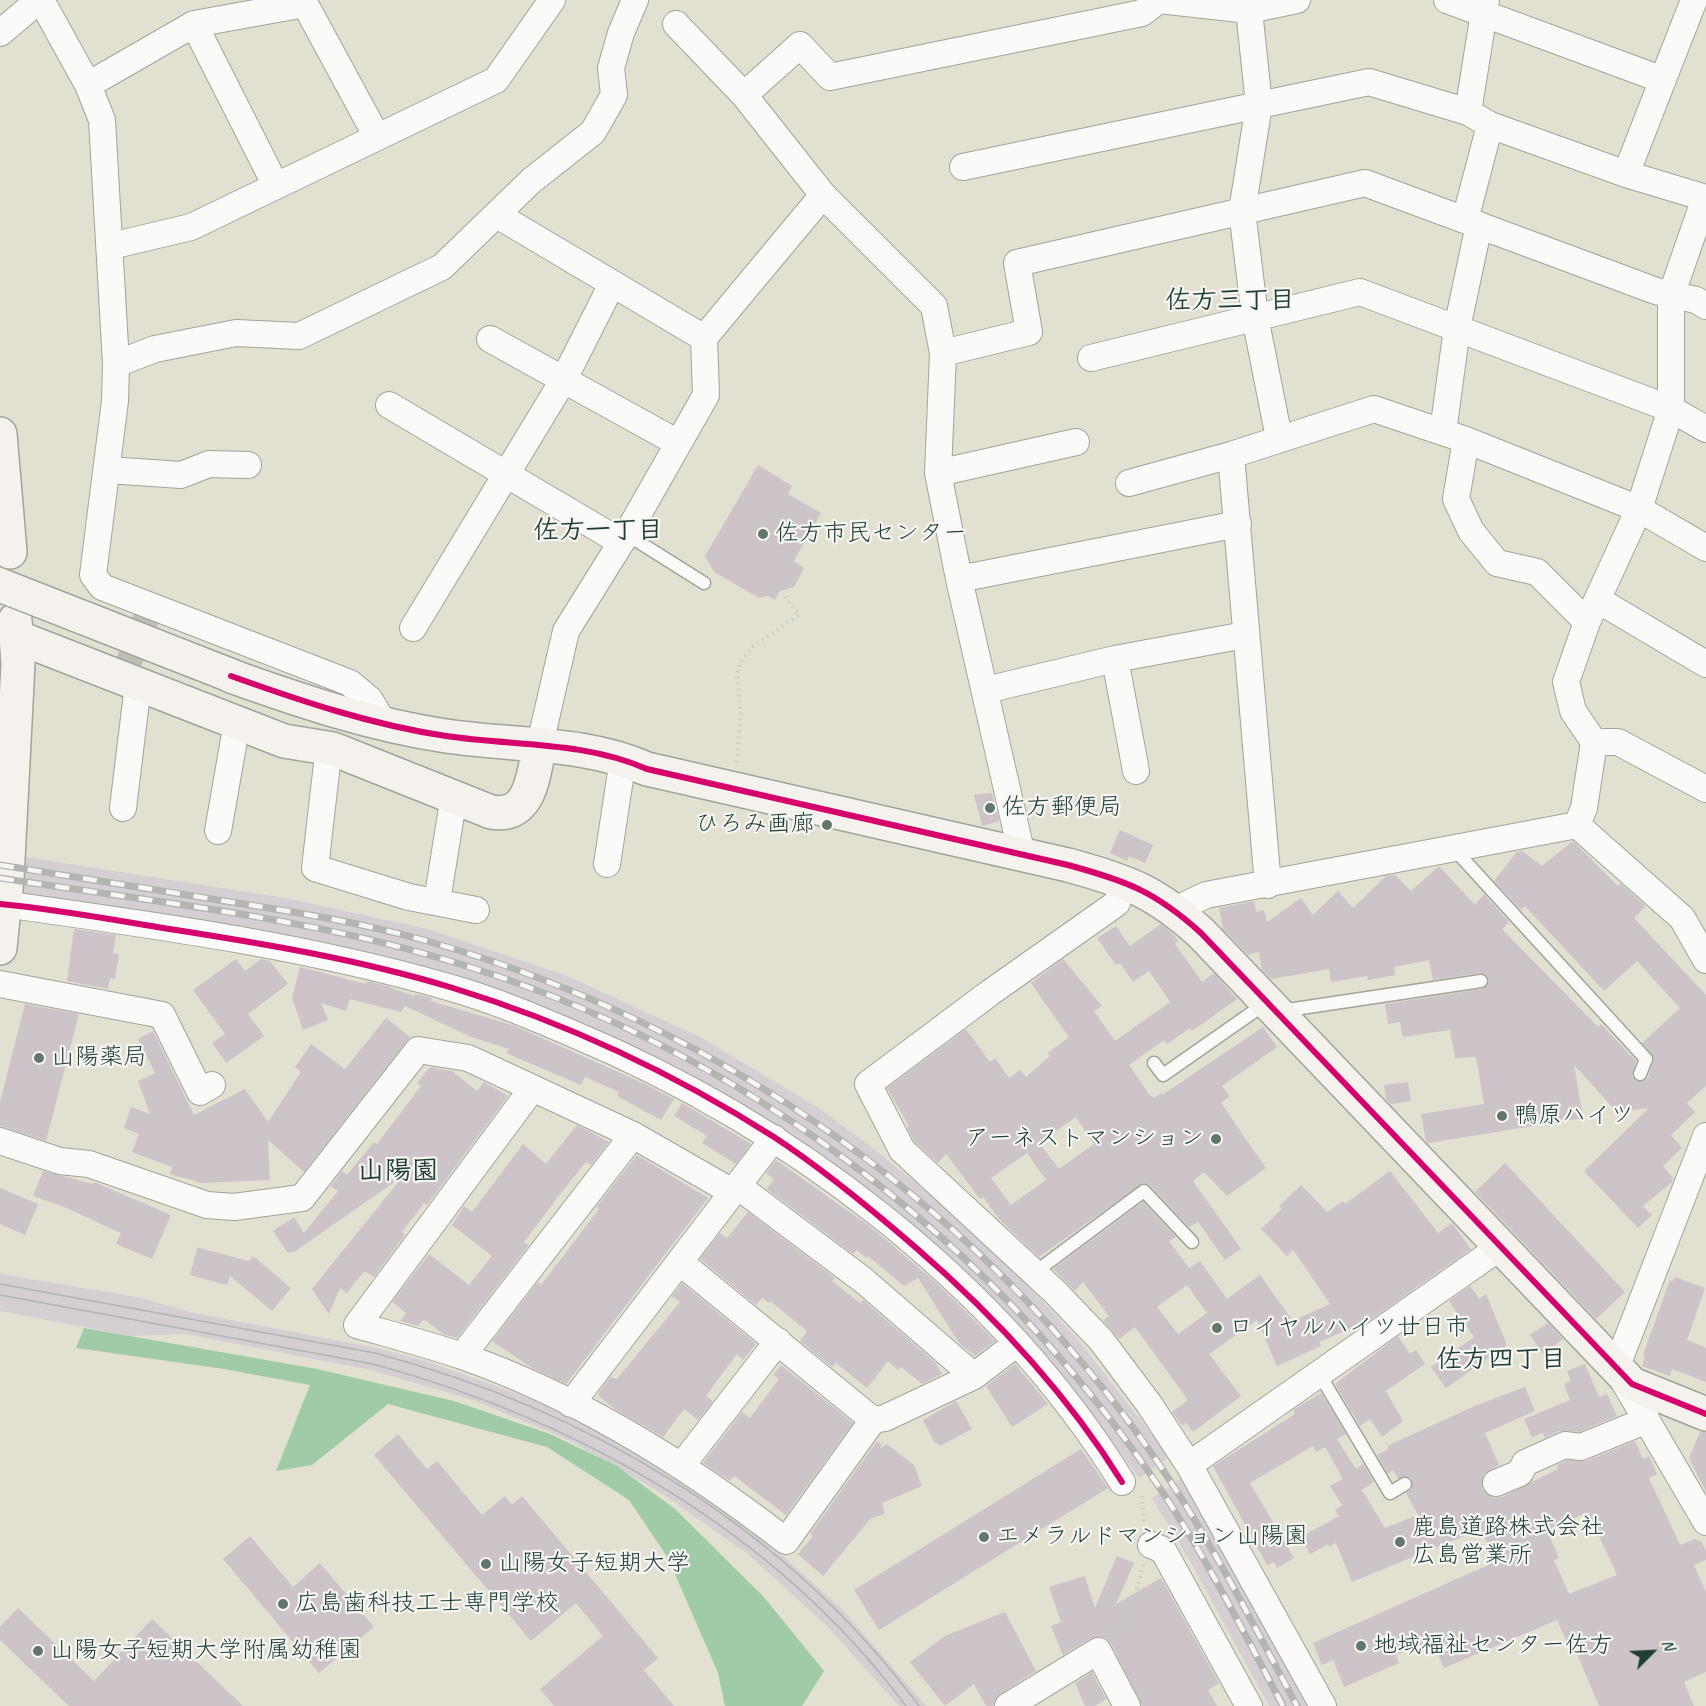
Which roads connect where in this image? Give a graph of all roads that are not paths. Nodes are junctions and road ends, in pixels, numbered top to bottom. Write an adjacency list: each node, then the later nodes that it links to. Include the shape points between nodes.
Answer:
1 (40, 0): 12 (street); 14 (street)
2 (552, 0): 19 (street, via 496,80)
3 (635, 0): 26 (street, via 611,68 614,94 593,132 531,181)
4 (1159, 0): 7 (street); 15 (street, via 1142,13 830,76 800,45)
5 (1297, 0): 7 (street)
6 (1446, 0): 8 (street)
7 (1250, 5): 16 (street)
8 (1485, 6): 13 (street); 17 (street)
9 (1696, 14): 13 (street)
10 (194, 24): 14 (street); 19 (street, via 305,4); 22 (street)
11 (676, 24): 15 (street)
12 (0, 33)
13 (1663, 80): 21 (street)
14 (88, 85): 28 (street, via 102,120)
15 (744, 95): 23 (street)
16 (1259, 105): 17 (street, via 1369,82); 20 (street); 25 (street)
17 (1468, 112): 18 (street)
18 (1490, 125): 21 (street); 27 (street)
19 (377, 137): 22 (street)
20 (963, 167)
21 (1626, 174): 24 (street)
22 (276, 186): 28 (street, via 191,227)
23 (823, 195): 34 (street); 36 (street, via 934,306)
24 (1706, 198): 30 (street)
25 (1242, 211): 27 (street, via 1365,183); 32 (street); 36 (street, via 1017,263 1029,332)
26 (497, 215): 29 (street); 38 (street, via 442,267 299,336 236,333 155,349)
27 (1472, 222): 30 (street); 33 (street)
28 (111, 246): 38 (street)
29 (612, 284): 34 (street); 39 (street)
30 (1671, 296): 31 (street, via 1696,300); 41 (street)
31 (1706, 306)
32 (1255, 317): 33 (street, via 1360,292); 37 (street); 45 (street)
33 (1456, 328): 41 (street); 44 (street)
34 (704, 338): 47 (street, via 706,395)
35 (490, 339): 39 (street)
36 (943, 353): 51 (street)
37 (1090, 358)
38 (116, 364): 50 (street)
39 (564, 380): 47 (street); 52 (street)
40 (388, 405): 52 (street)
41 (1671, 409): 42 (street); 54 (street)
42 (1706, 429)
43 (0, 434): 58 (street)
44 (1454, 436): 45 (street, via 1374,409); 54 (street); 62 (street, via 1456,499 1471,531 1497,563 1538,572)
45 (1279, 438): 48 (street)
46 (1076, 442): 51 (street)
47 (678, 443): 56 (street)
48 (1231, 455): 53 (street); 55 (street)
49 (248, 465): 50 (street, via 209,464 181,475)
50 (108, 470): 63 (street, via 93,575 102,587)
51 (938, 473): 59 (street)
52 (507, 474): 56 (street); 64 (street)
53 (1129, 483)
54 (1639, 509): 57 (street); 62 (street)
55 (1238, 524): 59 (street); 65 (street)
56 (623, 538): 60 (lane); 75 (street, via 566,631)
57 (1706, 548)
58 (10, 552)
59 (959, 579): 70 (street)
60 (704, 583)
61 (0, 585): 63 (street, bridge)
62 (1593, 611): 67 (street); 73 (street, via 1566,682 1573,711)
63 (150, 622): 68 (street); 72 (street, via 350,683 370,700)
64 (414, 628)
65 (1245, 635): 66 (street); 87 (street)
66 (1114, 658): 70 (street); 77 (street)
67 (1706, 664)
68 (231, 676): 72 (street); 75 (street, via 410,740 482,760)
69 (128, 679): 71 (street); 80 (street); 89 (street, via 16,628 18,658)
70 (986, 690): 84 (street)
71 (234, 722): 74 (street, via 284,741); 82 (street)
72 (384, 724): 75 (street)
73 (1594, 742): 78 (street, via 1618,742); 81 (street, via 1584,808)
74 (333, 749): 79 (street); 88 (street, via 328,755 315,868 409,897)
75 (538, 754): 76 (street); 79 (street, via 525,802 511,812 491,812)
76 (630, 767): 84 (street); 85 (street)
77 (1136, 771)
78 (1706, 789)
79 (454, 796): 88 (street)
80 (123, 808)
81 (1577, 825): 83 (street); 93 (street, via 1682,918)
82 (218, 831)
83 (1455, 850): 87 (street); 98 (lane, via 1646,1059)
84 (1022, 855): 86 (street)
85 (607, 864)
86 (1124, 881): 91 (street); 109 (street, via 1117,903 868,1084 902,1150)
87 (1268, 885): 91 (street, via 1206,895)
88 (437, 901): 90 (street)
89 (2, 904): 92 (street); 103 (street, via 289,948 451,987 622,1054)
90 (476, 910)
91 (1175, 910): 96 (street)
92 (0, 948)
93 (1706, 960)
94 (1481, 981): 96 (lane)
95 (0, 984): 99 (street, via 162,1015 200,1092)
96 (1271, 1007): 97 (lane, via 1163,1075); 107 (street)
97 (1154, 1063)
98 (1640, 1074)
99 (212, 1085)
100 (532, 1089): 101 (street); 104 (street, via 468,1058 418,1050 302,1198 251,1206 207,1205 89,1164 60,1161); 112 (street, via 357,1325)
101 (633, 1135): 105 (street, via 726,1189); 112 (street)
102 (1706, 1136): 113 (street)
103 (774, 1138): 105 (street); 111 (street, via 879,1215 956,1282)
104 (0, 1141)
105 (739, 1187): 108 (street); 115 (street, via 863,1280)
106 (1192, 1242): 109 (lane, via 1144,1191)
107 (1500, 1247): 113 (street); 114 (street)
108 (681, 1263): 110 (street); 116 (street)
109 (1034, 1273): 121 (street, via 1101,1340)
110 (778, 1341): 118 (street); 120 (street)
111 (1016, 1344): 115 (street); 124 (street)
112 (462, 1356): 116 (street)
113 (1616, 1368): 117 (street, via 1632,1383); 119 (street)
114 (1320, 1375): 121 (street); 123 (lane, via 1390,1493)
115 (974, 1376): 118 (street)
116 (571, 1404): 120 (street)
117 (1706, 1414)
118 (873, 1420): 120 (street, via 786,1540)
119 (1647, 1420): 122 (street, via 1581,1447 1565,1445 1525,1463 1520,1473); 125 (street)
120 (682, 1465)
121 (1189, 1465): 130 (street)
122 (1496, 1483)
123 (1405, 1484)
124 (1132, 1487)
125 (1706, 1522)
126 (1151, 1545): 129 (street, via 1163,1550)
127 (1008, 1706): 128 (street, via 1098,1651)
128 (1127, 1706)
129 (1249, 1706)
130 (1323, 1706)

